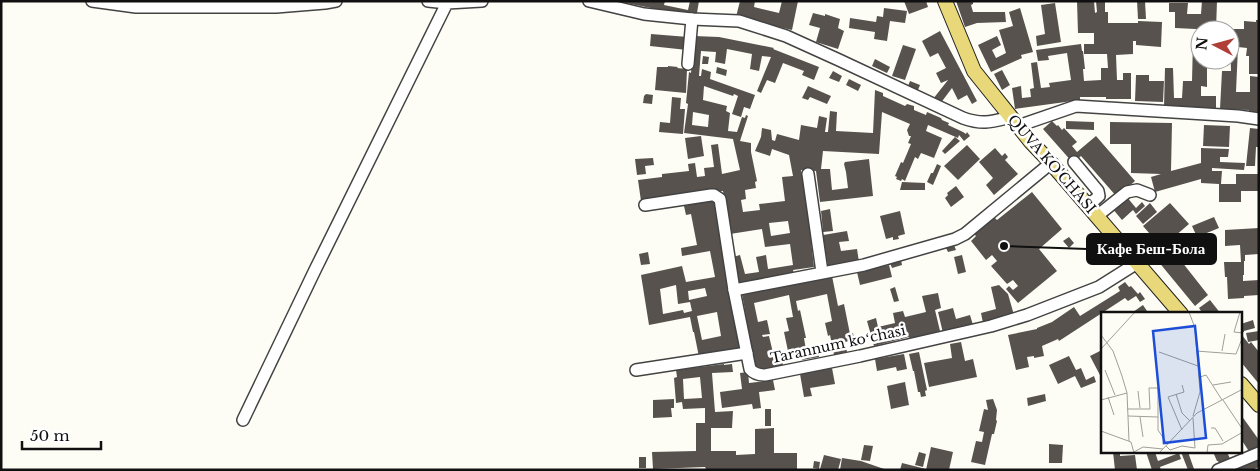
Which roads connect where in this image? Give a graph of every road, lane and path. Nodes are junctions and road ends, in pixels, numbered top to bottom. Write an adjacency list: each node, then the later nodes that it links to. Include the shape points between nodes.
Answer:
1 (92, 1): 8 (street, via 136,7)
2 (336, 1): 8 (street)
3 (428, 1): 7 (street)
4 (482, 1): 7 (street)
5 (589, 1): 9 (street, via 644,14)
6 (945, 1): 12 (main road, QUVA KO'CHASI, via 974,71)
7 (447, 3): 27 (street)
8 (276, 4)
9 (692, 19): 10 (street); 12 (street, via 739,21 786,36 974,122)
10 (688, 64)
11 (1259, 120): 12 (street, via 1076,106)
12 (1014, 121): 14 (main road, QUVA KO'CHASI)
13 (1074, 162): 18 (street, via 1098,191)
14 (1051, 163): 18 (main road, QUVA KO'CHASI); 20 (street, via 955,239 864,265)
15 (808, 174): 20 (street)
16 (1150, 195): 18 (street, via 1137,190 1127,192)
17 (645, 205): 21 (street, Tarannum koʻchasi, via 711,195 717,197)
18 (1092, 211): 19 (main road, QUVA KO'CHASI)
19 (1138, 263): 22 (main road, QUVA KO'CHASI); 23 (street, Tarannum koʻchasi, via 1099,288 991,326 765,375 752,372)
20 (822, 272): 21 (street)
21 (734, 290): 23 (street, Tarannum koʻchasi)
22 (1178, 312)
23 (747, 353): 24 (street)
24 (636, 370)
25 (1242, 385): 26 (main road)
26 (1259, 405)
27 (243, 420)
28 (1259, 452): 29 (street)
29 (1218, 470)

